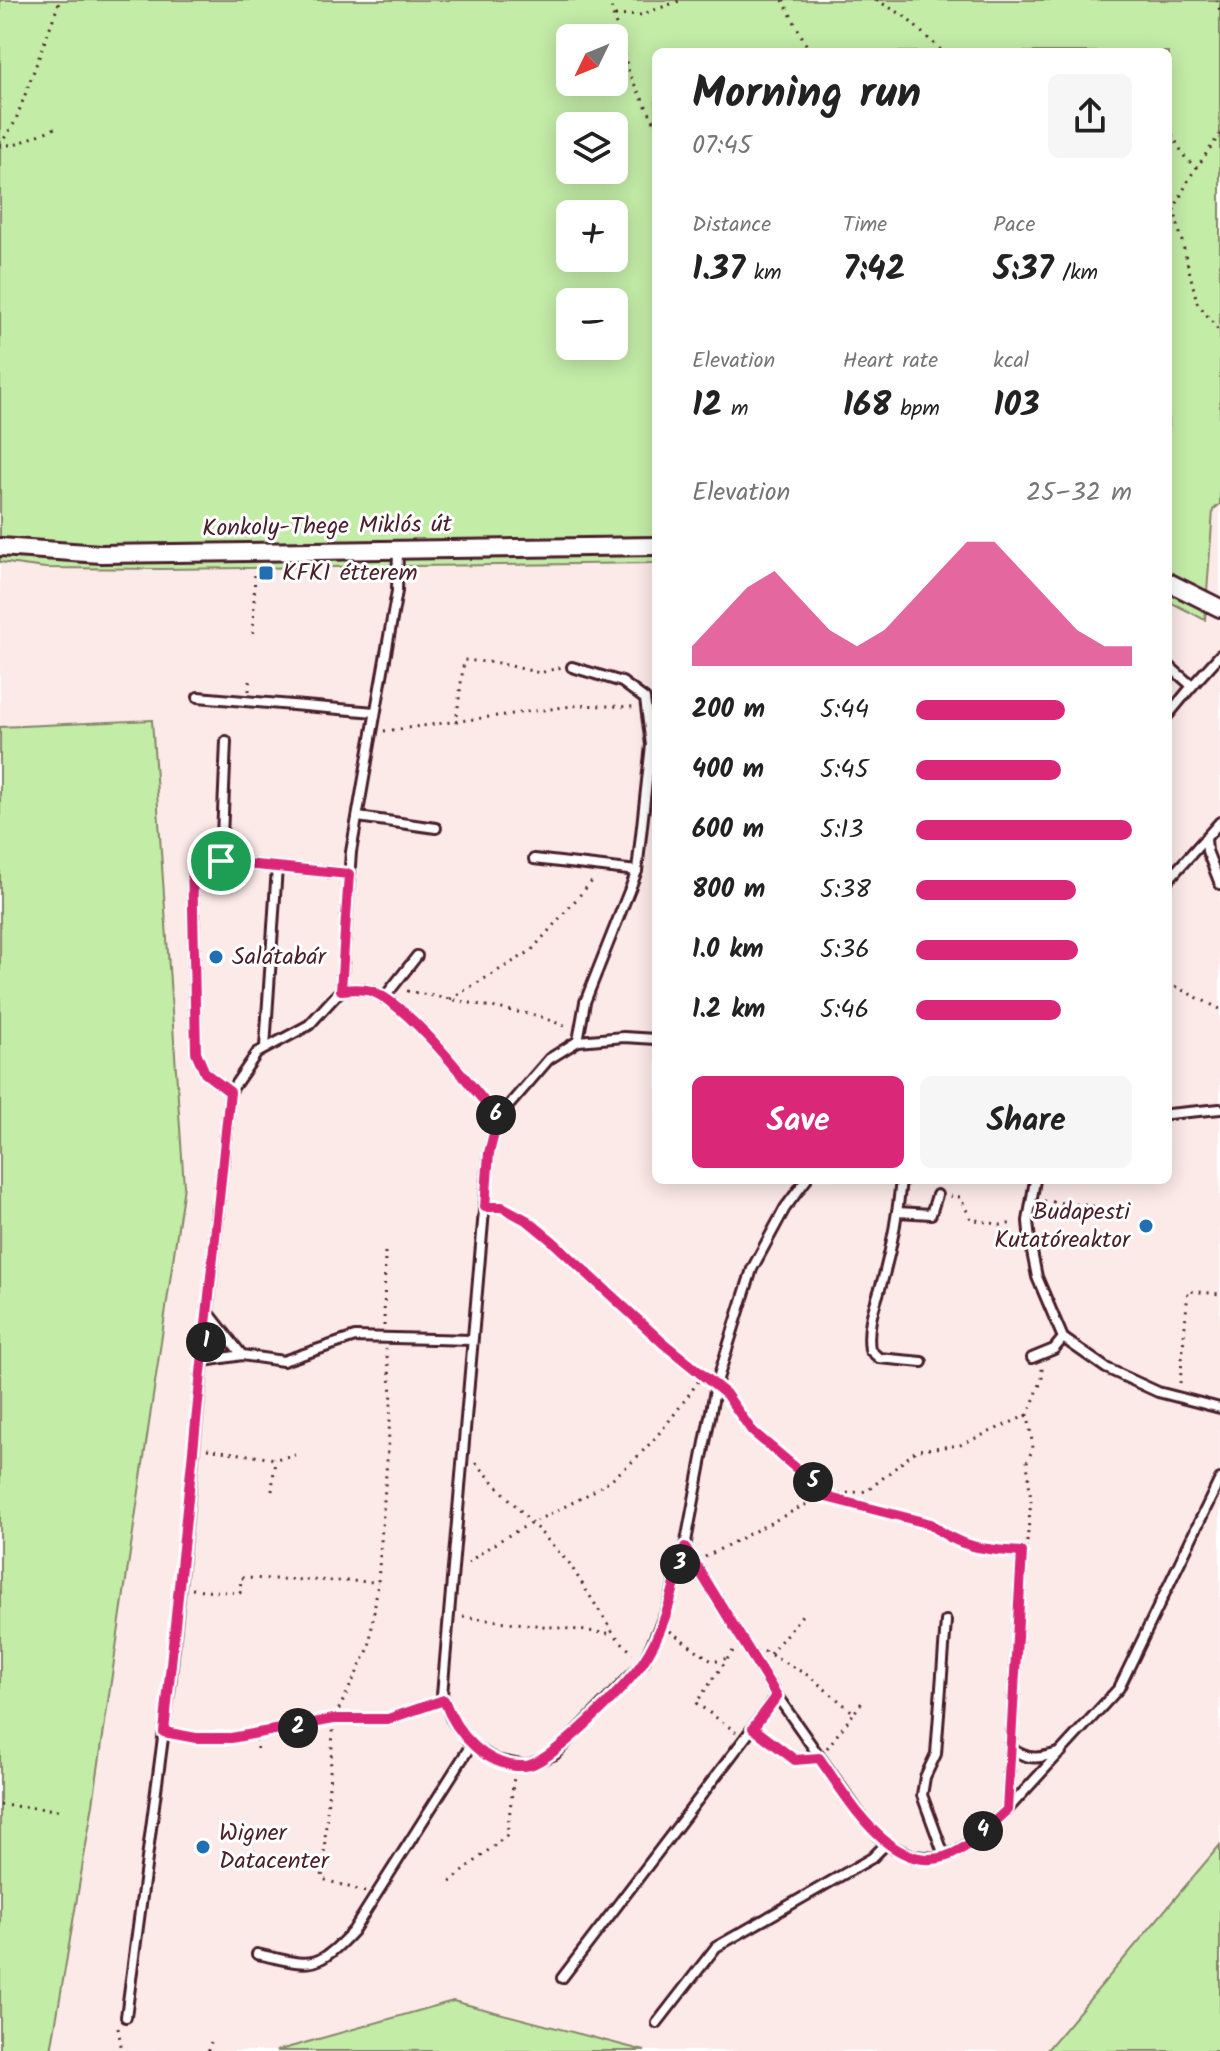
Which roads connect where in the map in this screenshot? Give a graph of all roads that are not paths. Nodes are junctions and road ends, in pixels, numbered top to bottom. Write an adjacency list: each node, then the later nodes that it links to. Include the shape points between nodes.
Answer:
1 (652, 546): 3 (street, Konkoly-Thege Miklós út)
2 (0, 547): 3 (street, Konkoly-Thege Miklós út, via 101,554)
3 (398, 550): 12 (lane, via 397,591)
4 (1172, 584): 5 (street)
5 (1220, 608)
6 (1220, 655): 9 (lane)
7 (572, 667): 13 (lane, via 622,682 645,699)
8 (1172, 668): 9 (lane)
9 (1192, 686): 11 (lane)
10 (198, 697): 12 (lane)
11 (1172, 710)
12 (375, 712): 16 (lane)
13 (652, 736)
14 (226, 741): 21 (lane)
15 (652, 760): 23 (lane)
16 (358, 817): 18 (lane); 24 (lane)
17 (1220, 822): 19 (lane)
18 (436, 828)
19 (1206, 839): 25 (lane); 26 (lane)
20 (534, 859): 23 (lane)
21 (221, 861): 22 (lane); 33 (lane, via 192,859 196,1052 205,1073)
22 (277, 867): 24 (lane); 32 (lane)
23 (637, 871): 31 (lane, via 585,1002)
24 (349, 874): 28 (lane)
25 (1172, 876)
26 (1220, 884)
27 (417, 956): 29 (lane)
28 (341, 990): 29 (lane, via 370,990); 32 (lane, via 309,1025)
29 (384, 998): 36 (lane)
30 (652, 1039): 31 (lane)
31 (578, 1041): 36 (lane, via 549,1059)
32 (265, 1047): 33 (lane)
33 (230, 1092): 42 (lane)
34 (1220, 1109): 35 (lane)
35 (1172, 1114)
36 (498, 1118): 44 (lane, via 489,1153)
37 (803, 1184): 51 (lane, via 752,1269 716,1385)
38 (900, 1184): 41 (lane)
39 (1034, 1184): 43 (lane, via 1028,1221 1037,1277)
40 (937, 1195): 41 (lane, via 931,1214)
41 (897, 1212): 48 (lane, via 870,1317 870,1350 879,1358)
42 (209, 1313): 45 (lane); 47 (lane)
43 (1063, 1338): 46 (lane); 49 (lane, via 1106,1368 1179,1398)
44 (472, 1340): 45 (lane, via 355,1337 283,1361); 55 (lane, via 444,1700)
45 (242, 1355): 47 (lane)
46 (1037, 1356)
47 (204, 1361): 63 (lane, via 164,1732)
48 (922, 1362)
49 (1220, 1408)
50 (1220, 1479): 57 (lane, via 1119,1688)
51 (685, 1547): 54 (lane); 55 (lane, via 644,1662 555,1754 526,1766 496,1760)
52 (1022, 1552): 56 (lane)
53 (946, 1621): 60 (lane, via 936,1754 922,1795)
54 (777, 1696): 59 (lane); 62 (lane)
55 (471, 1745): 61 (lane, via 353,1931 328,1958 307,1965)
56 (1011, 1748): 57 (lane, via 1023,1757 1040,1759); 58 (lane)
57 (1062, 1752): 58 (lane)
58 (1007, 1810): 60 (lane, via 959,1851)
59 (886, 1844): 60 (lane, via 913,1856); 64 (lane, via 872,1858 716,1947)
60 (944, 1855)
61 (257, 1954)
62 (562, 1978)
63 (122, 2017)
64 (657, 2023)

